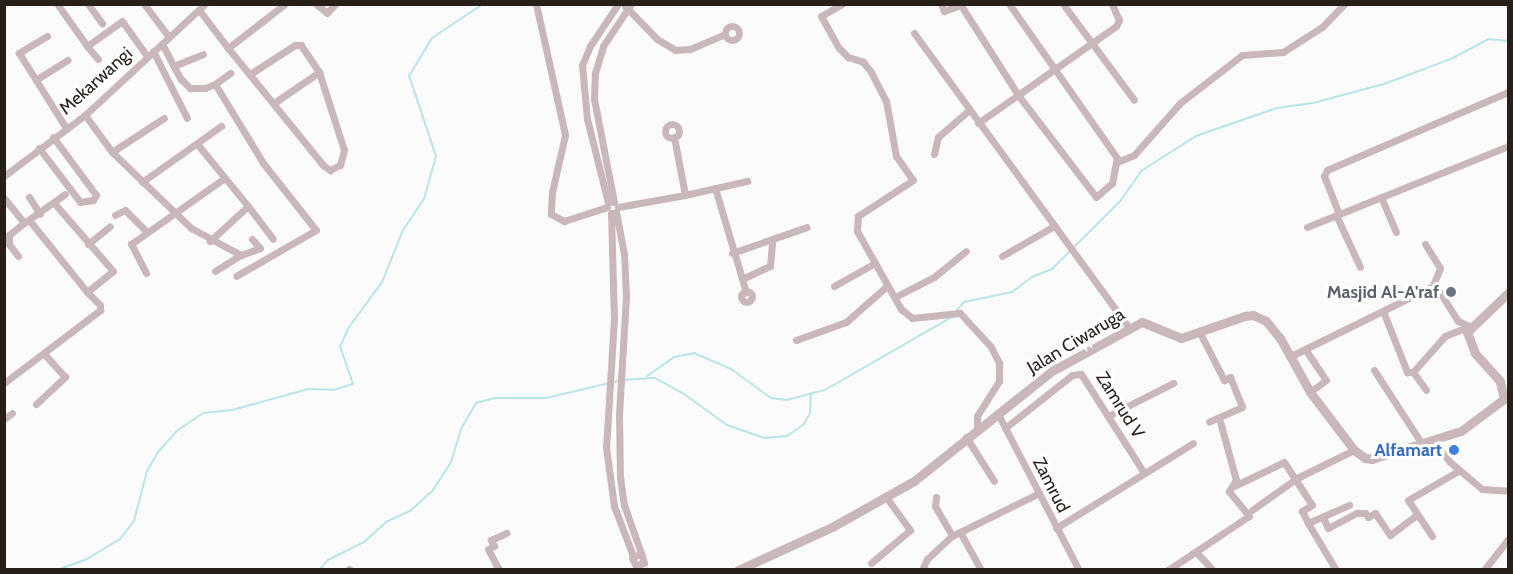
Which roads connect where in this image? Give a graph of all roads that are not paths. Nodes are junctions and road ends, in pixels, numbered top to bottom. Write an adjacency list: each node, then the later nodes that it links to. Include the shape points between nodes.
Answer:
1 (88, 4): 18 (street)
2 (144, 4): 22 (street)
3 (285, 4): 26 (street)
4 (316, 4): 5 (street, via 327,13)
5 (335, 4)
6 (536, 4): 71 (street, via 565,135 551,214 564,221)
7 (618, 4): 49 (street, via 595,37 582,65)
8 (842, 4): 94 (street, via 821,16 839,48 848,57 863,62 871,72 886,101 896,156 913,180 858,216 856,222)
9 (942, 4): 15 (street, via 944,11)
10 (1009, 4): 32 (street)
11 (1063, 4): 24 (street)
12 (1112, 4): 24 (street, via 1119,20)
13 (1344, 4): 58 (street, via 1322,27 1283,52 1242,55 1180,103 1134,155)
14 (58, 5): 25 (street)
15 (963, 5): 39 (street)
16 (627, 6): 20 (street, via 657,39 675,50 690,49); 50 (street, via 603,46 595,73)
17 (202, 7): 22 (street, Mekarwangi); 26 (street)
18 (102, 23)
19 (914, 33): 42 (street)
20 (725, 34)
21 (47, 36): 36 (street, via 19,53)
22 (169, 37): 23 (street, Mekarwangi)
23 (162, 44): 27 (street, Mekarwangi); 31 (street)
24 (1091, 45): 32 (street); 40 (street)
25 (87, 46): 27 (street, via 122,21); 29 (street)
26 (228, 48): 35 (street)
27 (150, 53): 43 (street, Mekarwangi); 45 (street)
28 (203, 54): 31 (street)
29 (98, 59)
30 (68, 60): 36 (street)
31 (176, 65): 37 (street, via 181,79 190,88)
32 (1055, 69): 39 (street); 58 (street)
33 (319, 72): 35 (street, via 297,44); 41 (street); 41 (street, via 344,150 335,169 323,165)
34 (230, 73): 37 (street)
35 (250, 74): 41 (street)
36 (37, 79): 48 (street)
37 (215, 84): 98 (street, via 263,163 316,230)
38 (1509, 92): 75 (street, via 1327,170 1324,176)
39 (1018, 94): 46 (street); 58 (street, via 1096,197 1112,183)
40 (1134, 100)
41 (274, 103)
42 (969, 110): 46 (street); 57 (street, via 938,137)
43 (85, 115): 48 (street, Mekarwangi); 56 (street)
44 (164, 118): 56 (street)
45 (186, 118)
46 (978, 123): 78 (street)
47 (221, 126): 53 (street)
48 (66, 128): 51 (street, Mekarwangi)
49 (591, 135): 50 (street); 71 (street)
50 (600, 136): 71 (street)
51 (53, 137): 55 (street, Mekarwangi); 55 (street, via 96,195 93,200 80,202)
52 (674, 137): 65 (street)
53 (198, 145): 60 (street); 62 (street)
54 (1509, 146): 66 (street)
55 (39, 147): 59 (street, Mekarwangi)
56 (112, 152): 62 (street)
57 (934, 154)
58 (1117, 162)
59 (4, 176)
60 (224, 179): 70 (street); 72 (street)
61 (747, 181): 63 (street)
62 (142, 182): 72 (street)
63 (715, 188): 65 (street); 90 (street)
64 (65, 194): 69 (street)
65 (685, 195): 71 (street)
66 (1381, 197): 75 (street); 82 (street)
67 (4, 198): 76 (street)
68 (29, 198): 73 (street)
69 (55, 204): 73 (street); 88 (street)
70 (249, 206): 84 (street); 85 (street)
71 (612, 207): 157 (street, via 624,254 626,296 619,415 620,477); 157 (street, via 614,306 606,447 614,506)
72 (174, 212): 81 (street); 85 (street)
73 (40, 214): 76 (street)
74 (115, 215): 81 (street, via 124,210)
75 (1338, 215): 80 (street); 95 (street)
76 (26, 222): 92 (street, via 9,235 9,244); 103 (street)
77 (110, 226): 88 (street)
78 (1054, 226): 93 (street); 109 (street)
79 (807, 227): 86 (street)
80 (1307, 227)
81 (147, 232): 97 (street, via 131,244)
82 (1396, 232)
83 (252, 239): 91 (street, via 260,248)
84 (273, 239)
85 (210, 242): 91 (street)
86 (772, 242): 90 (street); 99 (street, via 770,266)
87 (1425, 243): 100 (street, via 1440,268 1433,277)
88 (88, 244): 103 (street, via 113,271)
89 (966, 251): 106 (street, via 934,277)
90 (732, 253): 99 (street)
91 (241, 255): 96 (street)
92 (18, 256)
93 (1002, 256)
94 (875, 263): 101 (street); 102 (street)
95 (1360, 267)
96 (215, 271)
97 (146, 273)
98 (236, 276)
99 (742, 279): 104 (street)
100 (1435, 285): 107 (street); 108 (street, via 1458,321)
101 (834, 286)
102 (887, 286): 106 (street); 111 (street, via 846,322)
103 (87, 292): 113 (street, via 100,310)
104 (746, 292)
105 (1509, 293): 108 (street)
106 (895, 297): 130 (street, via 912,318 960,313 991,347 999,363 999,381 977,416)
107 (1383, 311): 112 (street); 116 (street, via 1404,370)
108 (1468, 326): 116 (street, via 1444,336); 121 (street, via 1470,343 1500,381)
109 (1128, 327): 110 (street, Jalan Ciwaruga, via 1142,322 1181,338); 124 (street, Jalan Ciwaruga, via 1052,371)
110 (1201, 334): 114 (street, Jalan Ciwaruga, via 1253,315 1266,321); 126 (street, via 1224,380 1230,377 1242,407)
111 (796, 340)
112 (1305, 349): 114 (street); 120 (street, via 1326,381)
113 (44, 354): 117 (street); 122 (street, via 65,377)
114 (1291, 356): 120 (street, Jalan Ciwaruga)
115 (1374, 370): 134 (street)
116 (1413, 372): 119 (street)
117 (4, 383)
118 (1173, 383): 125 (street)
119 (1426, 390)
120 (1310, 392): 135 (street, Jalan Ciwaruga)
121 (1506, 397): 132 (street, via 1461,431)
122 (36, 404)
123 (12, 413): 127 (street)
124 (998, 414): 129 (street, Zamrud); 130 (street, Jalan Ciwaruga)
125 (1110, 415): 129 (street, Zamrud V, via 1085,376 1075,374); 137 (street, Zamrud V)
126 (1219, 418): 128 (street); 140 (street, via 1235,471)
127 (4, 419)
128 (1209, 422)
129 (1005, 428): 142 (street, Zamrud)
130 (977, 429): 131 (street, Jalan Ciwaruga)
131 (966, 437): 139 (street); 143 (street, Jalan Ciwaruga, via 914,481)
132 (1433, 441): 134 (street); 136 (street)
133 (1193, 443): 137 (street)
134 (1422, 444): 135 (street, via 1372,459)
135 (1354, 450): 138 (street)
136 (1458, 471): 141 (street, via 1490,492); 147 (street, via 1408,500)
137 (1144, 473): 150 (street)
138 (1294, 480): 140 (street, via 1284,462); 146 (street); 149 (street, via 1312,505 1302,511)
139 (994, 481)
140 (1234, 486): 156 (street, via 1229,491 1240,508 1250,512 1248,518)
141 (1509, 491)
142 (1039, 493): 150 (street, Zamrud); 151 (street)
143 (886, 497): 158 (street, via 910,530); 161 (street, Jalan Ciwaruga)
144 (936, 497): 153 (street, via 935,506)
145 (1349, 506): 148 (street)
146 (1252, 510)
147 (1415, 516): 148 (street, via 1390,535 1375,513 1368,517 1356,513 1328,528); 154 (street)
148 (1323, 517): 149 (street)
149 (1308, 523): 167 (street)
150 (1056, 528): 164 (street, Zamrud)
151 (960, 532): 153 (street); 163 (street)
152 (506, 533): 160 (street, via 491,540 494,546 488,549 498,567)
153 (952, 536): 162 (street, via 927,559)
154 (1431, 536)
155 (1509, 539): 168 (street)
156 (1197, 553): 165 (street); 166 (street)
157 (637, 554): 159 (street); 159 (street)
158 (871, 563)
159 (641, 567)
160 (495, 570)
161 (738, 570)
162 (922, 570)
163 (981, 570)
164 (1079, 570)
165 (1168, 570)
166 (1213, 570)
167 (1336, 570)
168 (1484, 570)

